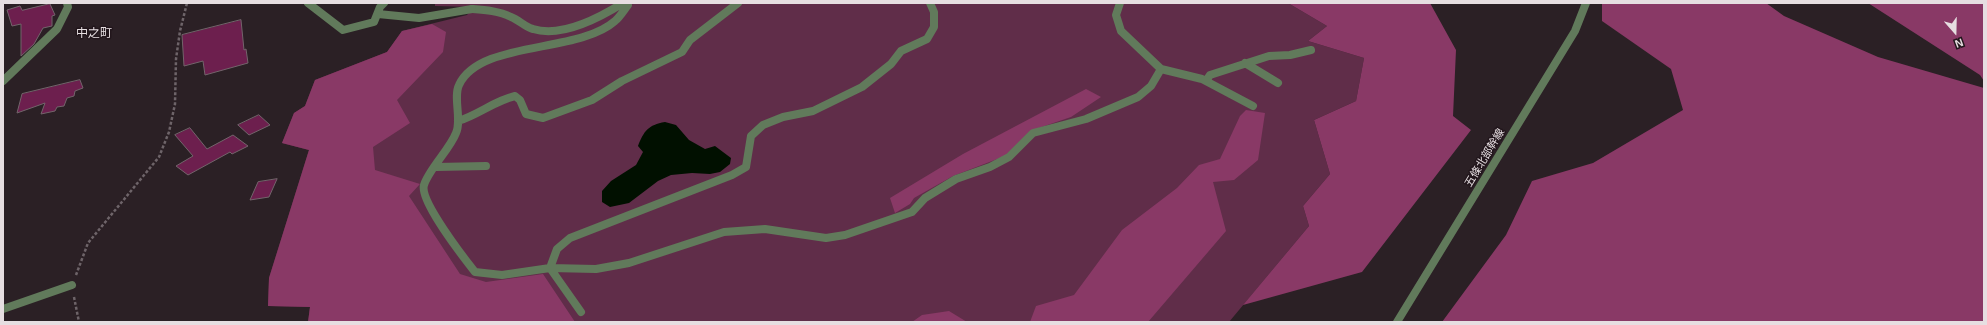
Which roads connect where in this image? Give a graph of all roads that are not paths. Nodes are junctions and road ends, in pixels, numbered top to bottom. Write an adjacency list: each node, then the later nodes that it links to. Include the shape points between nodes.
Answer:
1 (67, 3): 14 (street, via 68,6 56,29)
2 (308, 3): 10 (street, via 343,30 374,22)
3 (384, 3): 10 (street)
4 (623, 3): 10 (street, via 600,18 584,24 536,31 523,26 512,17 472,9 419,18)
5 (627, 3): 18 (street, via 625,12 600,31 580,39 498,57 482,63 461,79 458,86)
6 (738, 3): 18 (street, via 690,40 682,52 622,81 592,100 543,118 526,114 520,100 515,96 504,98 469,119)
7 (930, 3): 21 (street, via 934,12 934,27 927,38 901,51 891,64 862,87 813,112 783,117 763,125 751,136 746,167 732,175 570,238 557,249)
8 (1120, 3): 13 (street, via 1116,15 1121,31)
9 (1586, 3): 25 (street, 五條北部幹線, via 1575,32)
10 (378, 14)
11 (1311, 50): 12 (street, via 1269,56)
12 (1245, 63): 15 (street, via 1210,75); 16 (street)
13 (1161, 69): 15 (street); 21 (street, via 1151,86 1138,97 1086,119 1033,133 1010,157 956,179 925,198 912,212 845,235 826,238 765,229 724,232 629,263 596,269)
14 (3, 81)
15 (1206, 81): 17 (street)
16 (1278, 84)
17 (1253, 106)
18 (458, 121): 20 (street, via 457,132)
19 (486, 166): 20 (street)
20 (436, 167): 21 (street, via 424,185 426,198 475,272 502,275)
21 (550, 268): 24 (street)
22 (72, 285): 23 (street)
23 (3, 309)
24 (581, 312)
25 (1397, 322)

